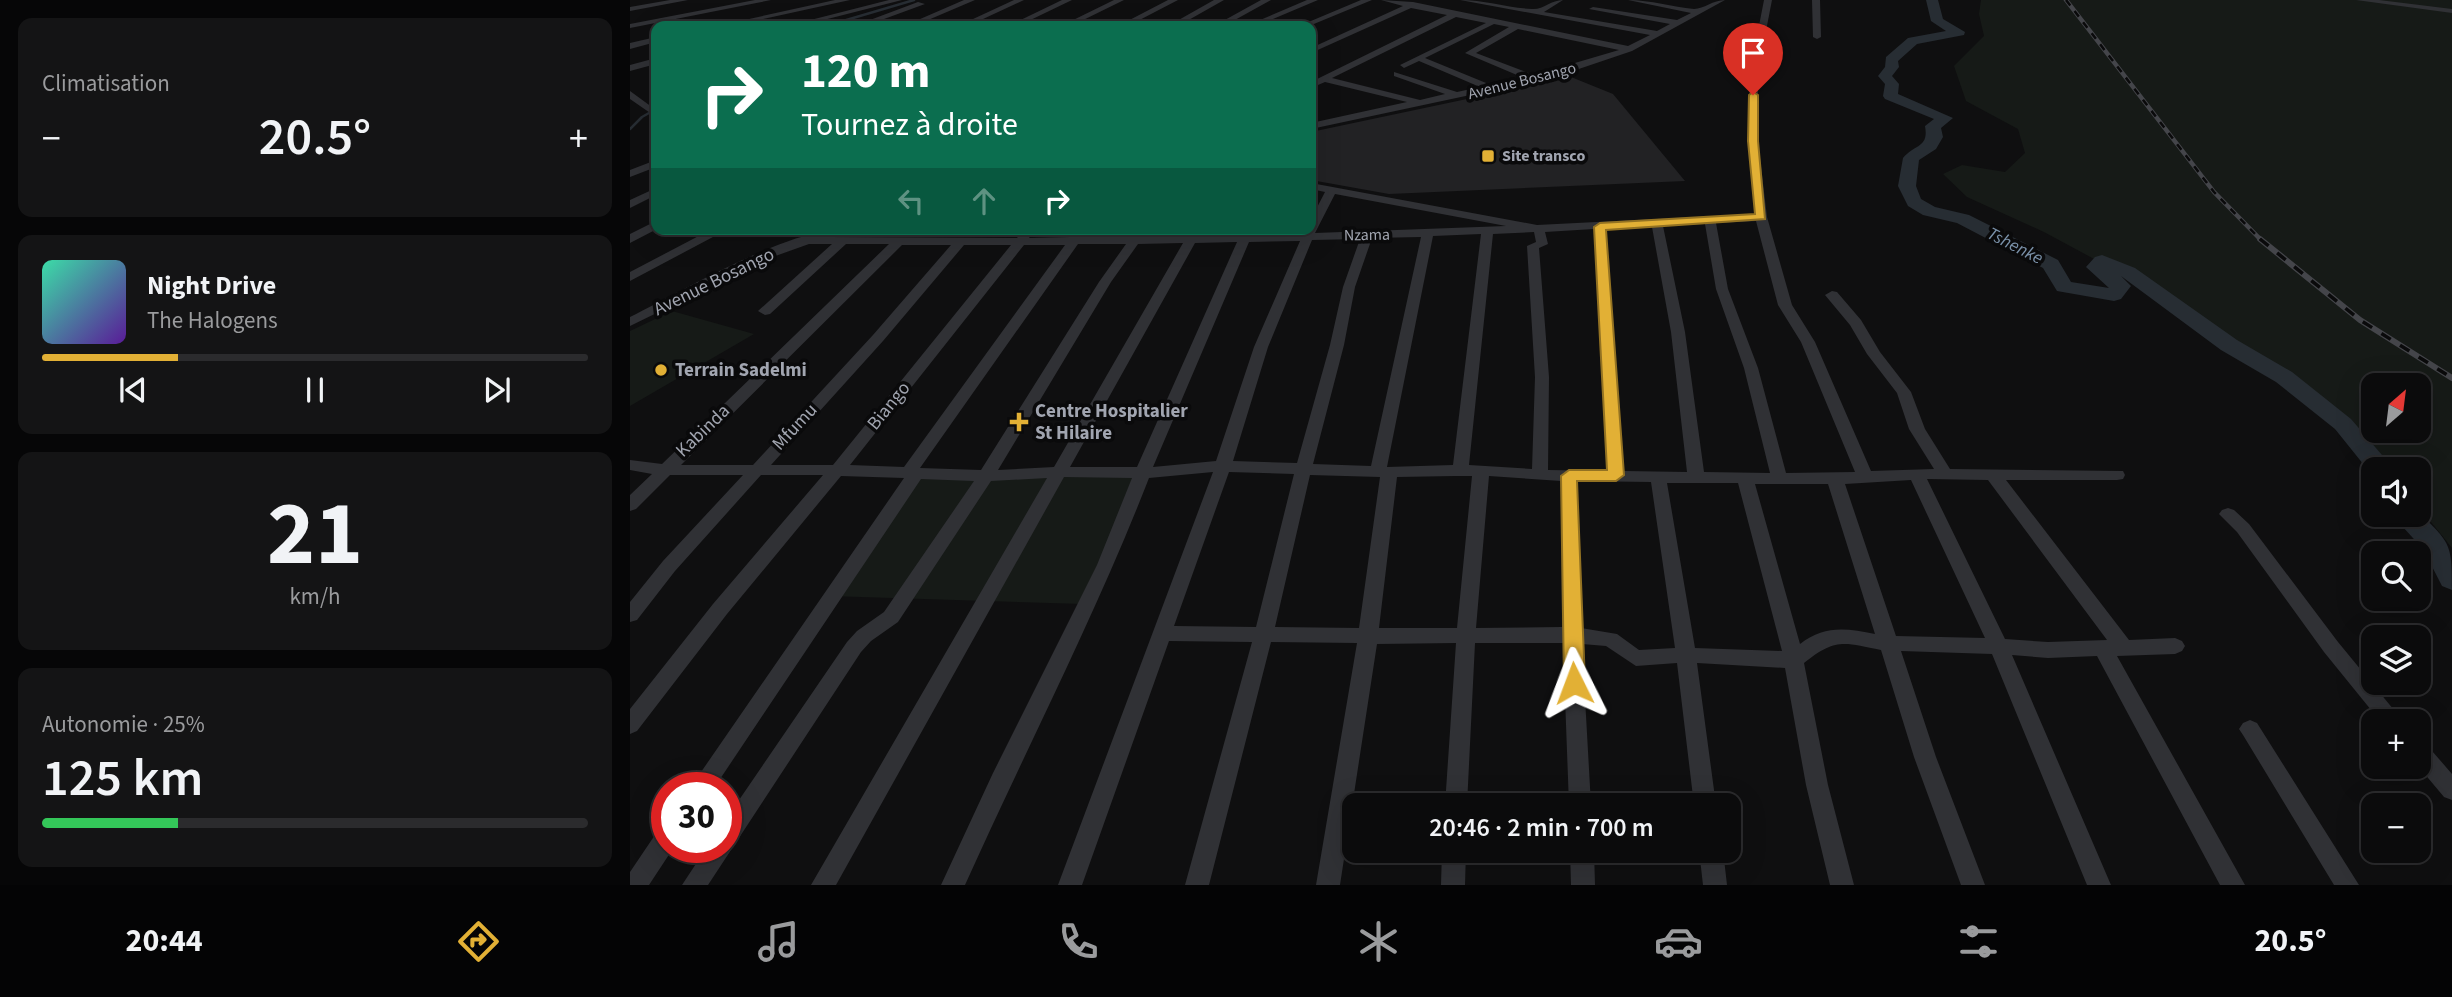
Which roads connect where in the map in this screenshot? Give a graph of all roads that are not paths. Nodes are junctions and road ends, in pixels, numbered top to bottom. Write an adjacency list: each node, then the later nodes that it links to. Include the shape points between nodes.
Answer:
1 (684, 0): 32 (street)
2 (767, 0): 24 (street)
3 (846, 0): 37 (street)
4 (898, 0): 42 (street)
5 (971, 0): 44 (street)
6 (1020, 0): 45 (street)
7 (1068, 0): 46 (street)
8 (1105, 0): 25 (street)
9 (1174, 0): 31 (street)
10 (1220, 0): 49 (street)
11 (1267, 0): 50 (street)
12 (1314, 0): 51 (street)
13 (1368, 0): 52 (street)
14 (1385, 0): 29 (street)
15 (1421, 0): 29 (street)
16 (1465, 0): 30 (street)
17 (1512, 0): 30 (street)
18 (1559, 0): 36 (street)
19 (1632, 0): 35 (street)
20 (1721, 0): 35 (street, Avenue Bosango)
21 (1768, 0): 84 (street, via 1754,72 1753,141)
22 (1816, 0): 59 (street)
23 (2360, 0): 34 (street)
24 (754, 1): 37 (street); 39 (street)
25 (1118, 1): 26 (street); 47 (street)
26 (1130, 3)
27 (921, 4): 43 (street)
28 (1144, 5): 31 (street)
29 (1409, 6): 38 (street); 62 (street)
30 (1498, 6): 36 (street)
31 (1158, 7): 48 (street)
32 (630, 9)
33 (1593, 9): 55 (street)
34 (2452, 11)
35 (1699, 12): 55 (street, Avenue Bosango)
36 (1537, 13): 57 (street); 58 (street)
37 (776, 14): 40 (street); 41 (street)
38 (1453, 15): 54 (street); 69 (street)
39 (655, 21)
40 (744, 21)
41 (787, 21)
42 (815, 21)
43 (872, 21)
44 (920, 21)
45 (973, 21)
46 (1023, 21)
47 (1076, 21)
48 (1131, 21)
49 (1181, 21)
50 (1227, 21)
51 (1262, 21)
52 (1316, 21)
53 (651, 22): 56 (street)
54 (1491, 23): 57 (street); 64 (street)
55 (1680, 23): 58 (street, Avenue Bosango)
56 (630, 26)
57 (1516, 27): 63 (street); 70 (street, via 1469,53)
58 (1660, 34): 63 (street, Avenue Bosango)
59 (1817, 37)
60 (651, 41): 61 (street)
61 (630, 46)
62 (1316, 49)
63 (1629, 49): 70 (street, Avenue Bosango)
64 (1418, 58): 66 (street); 72 (street)
65 (651, 62): 67 (street)
66 (1404, 65)
67 (630, 68)
68 (1397, 74): 73 (street)
69 (1324, 79): 71 (street); 75 (street)
70 (1535, 79): 72 (street, Avenue Bosango)
71 (1316, 83)
72 (1493, 89): 73 (street, Avenue Bosango)
73 (1459, 96): 75 (street, Avenue Bosango)
74 (636, 100): 76 (street)
75 (1421, 103): 77 (street, Avenue Bosango)
76 (651, 110)
77 (1316, 125)
78 (651, 165): 79 (street)
79 (630, 174)
80 (1316, 187): 81 (street)
81 (1331, 191): 85 (street); 90 (street)
82 (651, 194): 83 (street)
83 (630, 205)
84 (1761, 217): 86 (street, Nzama); 137 (street, via 1784,305 1808,342)
85 (1316, 220)
86 (1710, 220): 87 (street, Nzama); 135 (street, via 1722,289 1751,369)
87 (1657, 223): 88 (street, Nzama); 133 (street, via 1678,332)
88 (1600, 227): 90 (street, Nzama); 128 (street)
89 (651, 228): 105 (street)
90 (1539, 229): 91 (street, Nzama); 127 (street, via 1542,244 1533,246 1542,377)
91 (1487, 232): 92 (street, Nzama); 121 (street)
92 (1428, 233): 102 (street, Nzama); 120 (street, via 1407,324)
93 (710, 235): 108 (street)
94 (826, 235): 111 (street, Avenue Bosango, via 743,265)
95 (833, 235): 110 (street)
96 (849, 235): 107 (street, Nzama)
97 (1025, 235): 106 (street, Nzama); 116 (street, Biango)
98 (1078, 235): 124 (street, via 954,406)
99 (1138, 235): 130 (street)
100 (1193, 235): 119 (street)
101 (1229, 235): 103 (street, Nzama)
102 (1367, 235): 104 (street, Nzama); 117 (street, via 1349,287)
103 (1246, 236): 104 (street, Nzama); 122 (street)
104 (1308, 236): 113 (street, via 1261,347)
105 (630, 239)
106 (961, 241): 107 (street, Nzama); 115 (street, Mfumu)
107 (898, 242): 114 (street, Kabinda)
108 (630, 277)
109 (1832, 295): 126 (street, via 1904,392 1917,429)
110 (765, 311)
111 (630, 322)
112 (630, 465): 114 (street)
113 (1223, 466): 117 (street); 122 (street); 141 (street)
114 (663, 470): 115 (street); 138 (street, Kabinda)
115 (756, 470): 116 (street); 140 (street, Mfumu)
116 (837, 470): 124 (street); 153 (street, Biango)
117 (1304, 470): 120 (street); 142 (street)
118 (1481, 470): 121 (street); 127 (street); 143 (street)
119 (1060, 472): 122 (street); 130 (street); 169 (street)
120 (1384, 472): 121 (street); 145 (street)
121 (1460, 472)
122 (1143, 473): 170 (street, via 1106,565)
123 (1992, 473): 126 (street); 129 (street); 149 (street)
124 (912, 474): 130 (street); 156 (street)
125 (1916, 474): 126 (street); 137 (street); 148 (street)
126 (1945, 474)
127 (1540, 475): 131 (street)
128 (1616, 475): 131 (street); 132 (street)
129 (2117, 475)
130 (986, 476): 161 (street, via 891,617 854,647)
131 (1569, 476): 144 (street)
132 (1658, 477): 133 (street); 150 (street)
133 (1696, 477): 134 (street)
134 (1745, 478): 135 (street); 151 (street)
135 (1779, 478): 136 (street)
136 (1835, 479): 137 (street); 146 (street)
137 (1866, 479)
138 (630, 505)
139 (2228, 514): 152 (street)
140 (630, 615)
141 (1160, 632): 142 (street); 171 (street)
142 (1263, 633): 145 (street); 172 (street)
143 (1466, 633): 144 (street); 145 (street); 158 (street)
144 (1572, 635): 150 (street, via 1610,639 1636,658); 159 (street)
145 (1368, 636): 173 (street)
146 (1889, 644): 148 (street); 151 (street, via 1849,636 1820,639); 178 (street)
147 (2175, 646): 149 (street)
148 (1997, 647): 149 (street); 179 (street)
149 (2113, 647): 180 (street)
150 (1686, 655): 151 (street); 160 (street)
151 (1794, 660): 177 (street, via 1817,785)
152 (2383, 709)
153 (630, 725)
154 (2250, 729): 181 (street)
155 (2431, 766): 157 (street)
156 (712, 772)
157 (2452, 790)
158 (1458, 793)
159 (1579, 793)
160 (1703, 793)
161 (742, 815)
162 (651, 861): 167 (street)
163 (710, 863): 168 (street)
164 (1454, 863): 174 (street)
165 (1582, 863): 175 (street)
166 (1712, 863): 176 (street)
167 (635, 885)
168 (694, 885)
169 (823, 885)
170 (953, 885)
171 (1070, 885)
172 (1197, 885)
173 (1328, 885)
174 (1453, 885)
175 (1583, 885)
176 (1715, 885)
177 (1842, 885)
178 (1973, 885)
179 (2099, 885)
180 (2233, 885)
181 (2347, 885)

